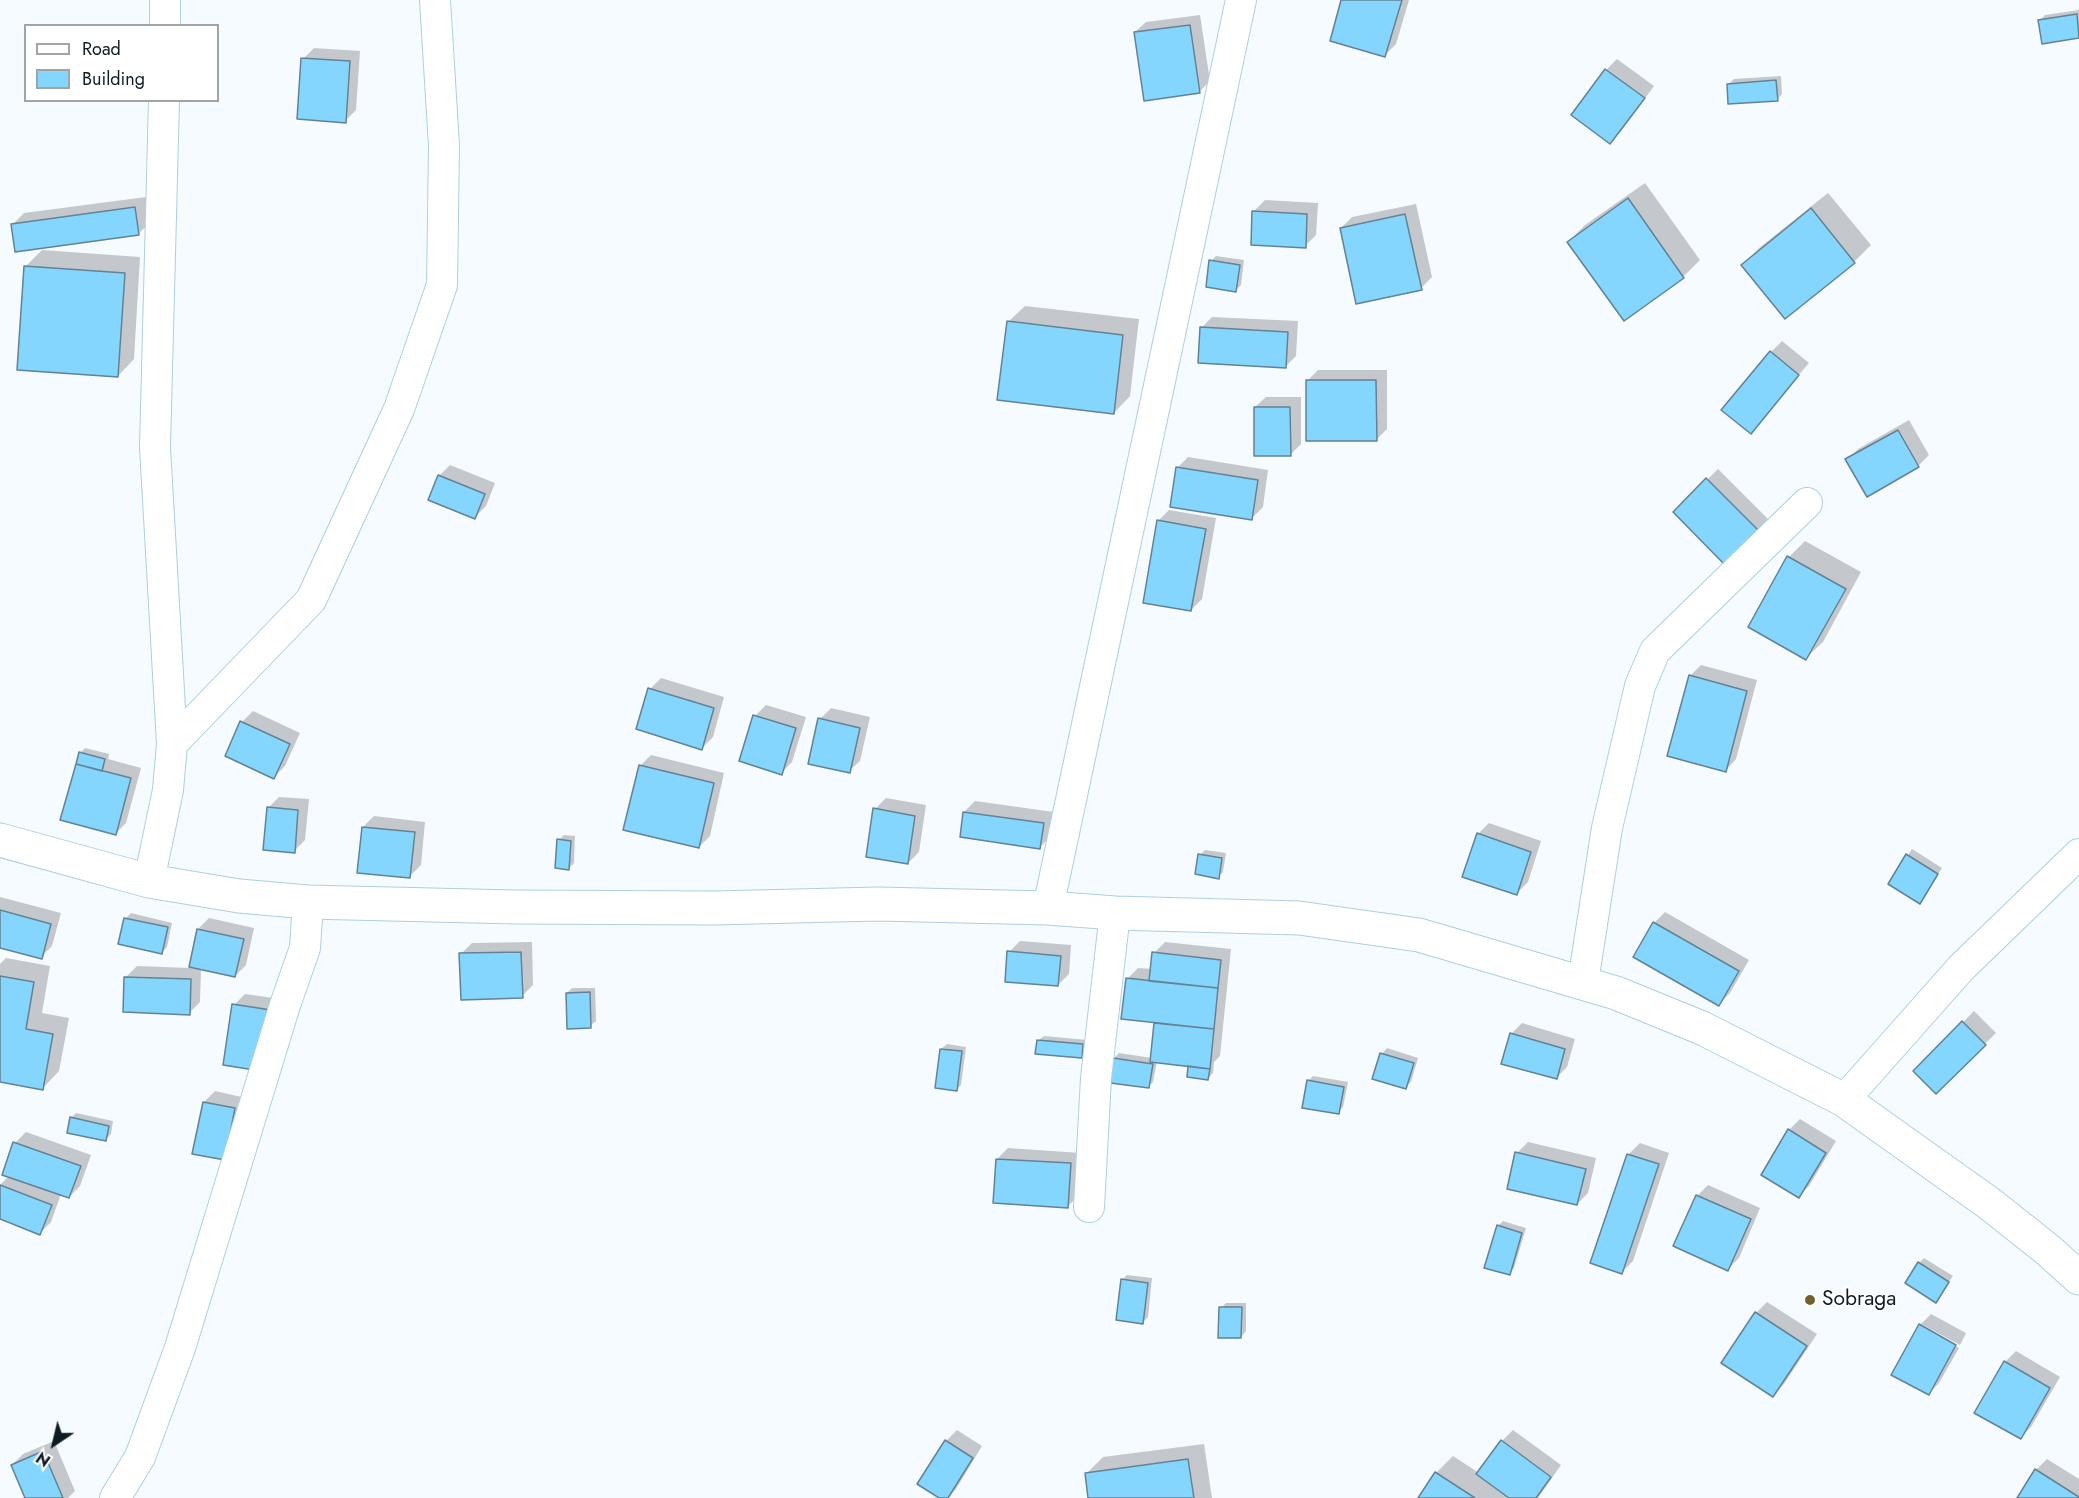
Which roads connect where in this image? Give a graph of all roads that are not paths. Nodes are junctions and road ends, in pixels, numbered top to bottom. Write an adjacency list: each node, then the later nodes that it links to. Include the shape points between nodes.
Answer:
1 (165, 0): 4 (street)
2 (435, 0): 7 (street, via 444,146 442,285 399,409 311,600)
3 (1240, 0): 12 (street)
4 (165, 24)
5 (164, 102): 7 (street, via 155,447)
6 (1807, 503): 14 (street, via 1655,651 1640,686 1607,828)
7 (172, 744): 10 (street, via 168,790)
8 (0, 840): 10 (street)
9 (2079, 854): 15 (street, via 1961,968)
10 (149, 881): 11 (street, via 239,896)
11 (309, 902): 12 (street, via 515,907 878,904); 18 (street, via 305,948 180,1348 140,1457)
12 (1048, 908): 13 (street)
13 (1115, 913): 14 (street, via 1299,918 1419,935); 16 (street, via 1096,1078)
14 (1583, 982): 15 (street, via 1702,1028)
15 (1844, 1100): 17 (street, via 1990,1204)
16 (1089, 1207)
17 (2079, 1278)
18 (115, 1498)

